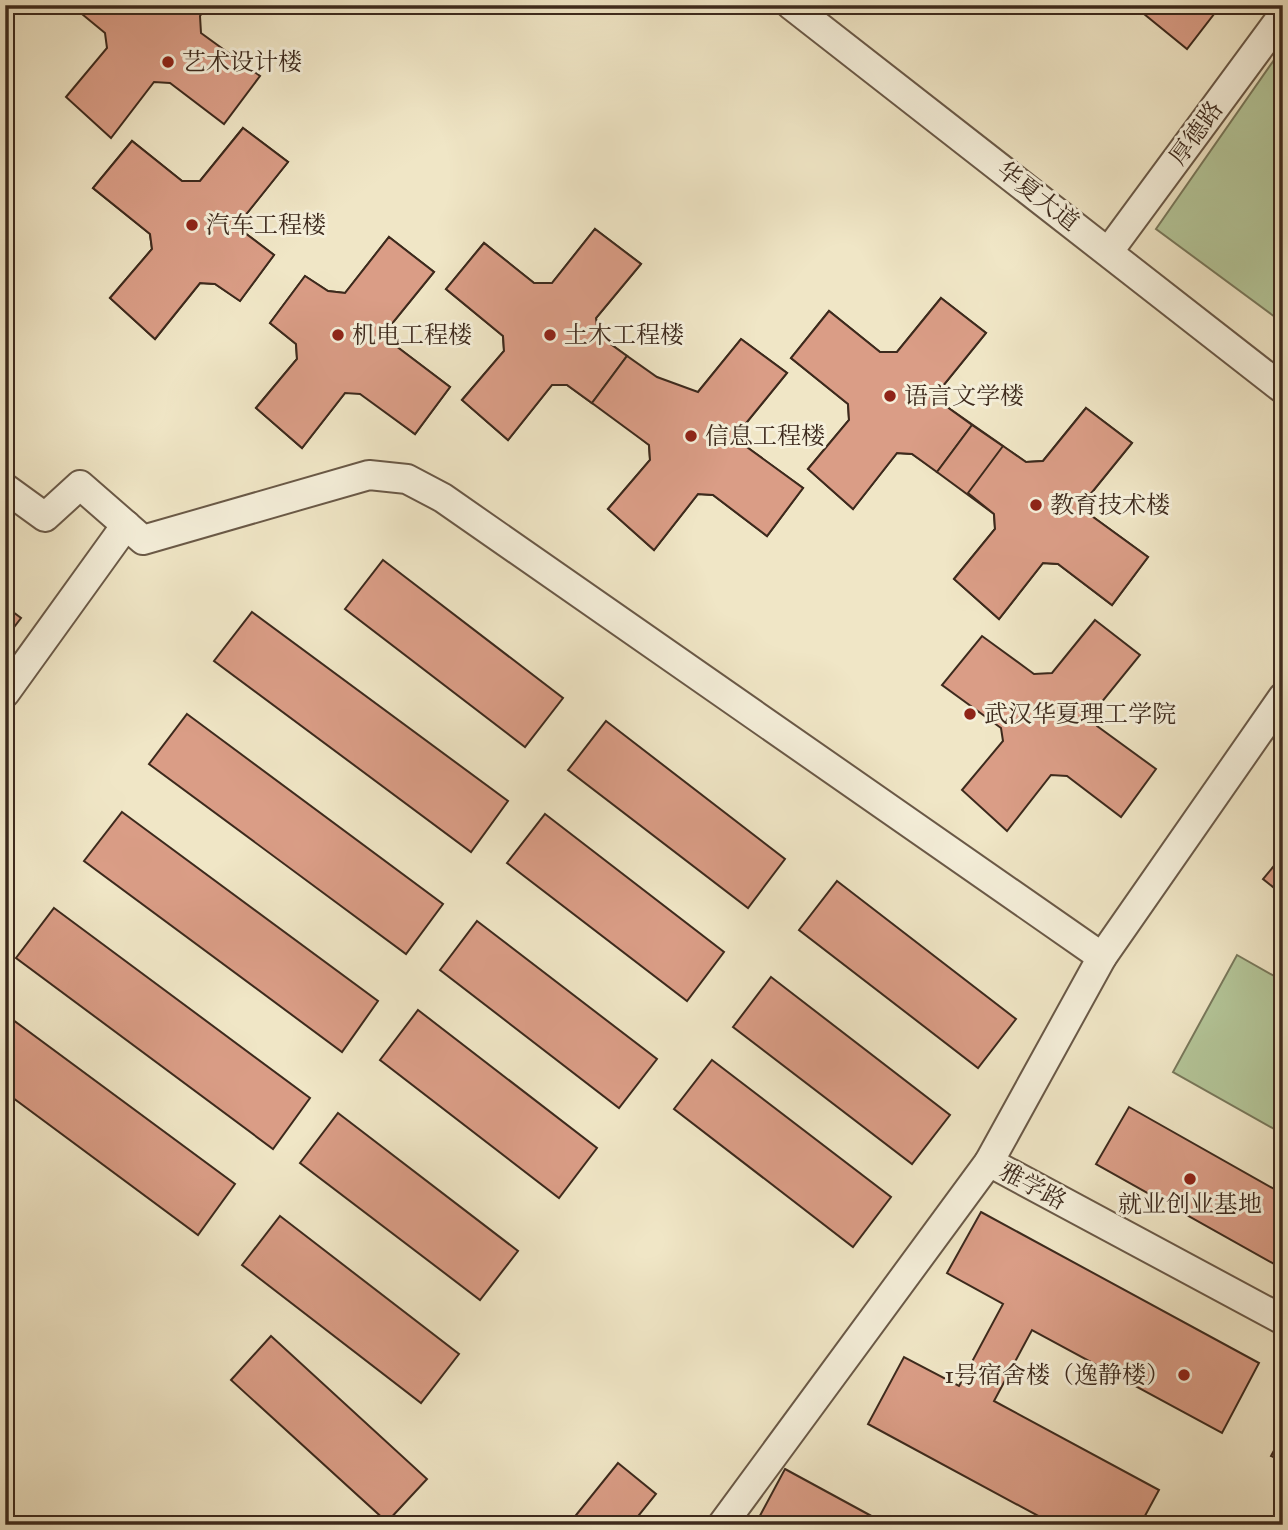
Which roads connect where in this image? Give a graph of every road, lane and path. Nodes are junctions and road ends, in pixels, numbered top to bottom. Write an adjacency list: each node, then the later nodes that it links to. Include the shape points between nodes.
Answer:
1 (791, 5): 3 (street, 华夏大道)
2 (1283, 15): 3 (street, 厚德路)
3 (1109, 251): 4 (street, 华夏大道)
4 (1283, 389)
5 (5, 488): 6 (street, via 45,517 80,485)
6 (126, 525): 7 (street); 9 (street, via 143,540 369,475 407,479 443,498)
7 (5, 693)
8 (1283, 696): 9 (street, 雅学路)
9 (1102, 957): 10 (street, 雅学路)
10 (989, 1162): 11 (street, 雅学路); 12 (street)
11 (1283, 1320)
12 (722, 1525)

